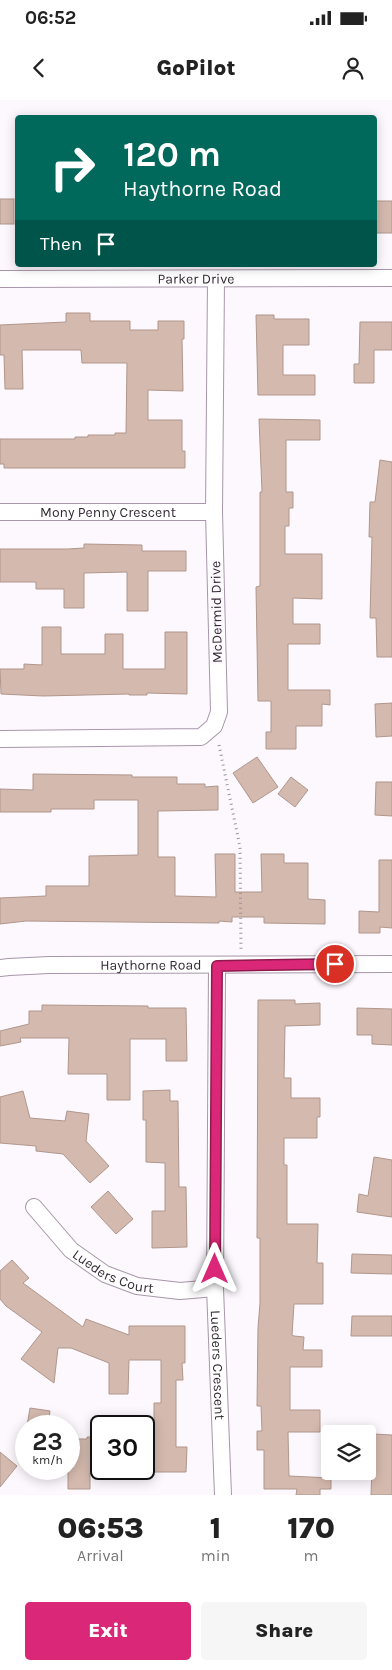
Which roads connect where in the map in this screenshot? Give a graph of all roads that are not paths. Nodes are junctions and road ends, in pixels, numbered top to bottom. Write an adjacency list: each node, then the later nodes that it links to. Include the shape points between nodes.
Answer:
1 (392, 278): 3 (street, Parker Drive)
2 (0, 279): 3 (street, Parker Drive)
3 (216, 279): 5 (street, McDermid Drive)
4 (0, 512): 5 (street, Mony Penny Crescent)
5 (214, 512): 6 (street, McDermid Drive, via 219,712 214,726 201,738)
6 (0, 739)
7 (392, 964): 8 (street, Haythorne Road)
8 (217, 966): 9 (street, Haythorne Road, via 49,965); 11 (street, Lueders Crescent)
9 (0, 968)
10 (34, 1207): 11 (street, Lueders Court, via 71,1250 105,1274 137,1286 180,1291)
11 (215, 1288): 12 (street, Lueders Crescent)
12 (223, 1495)

